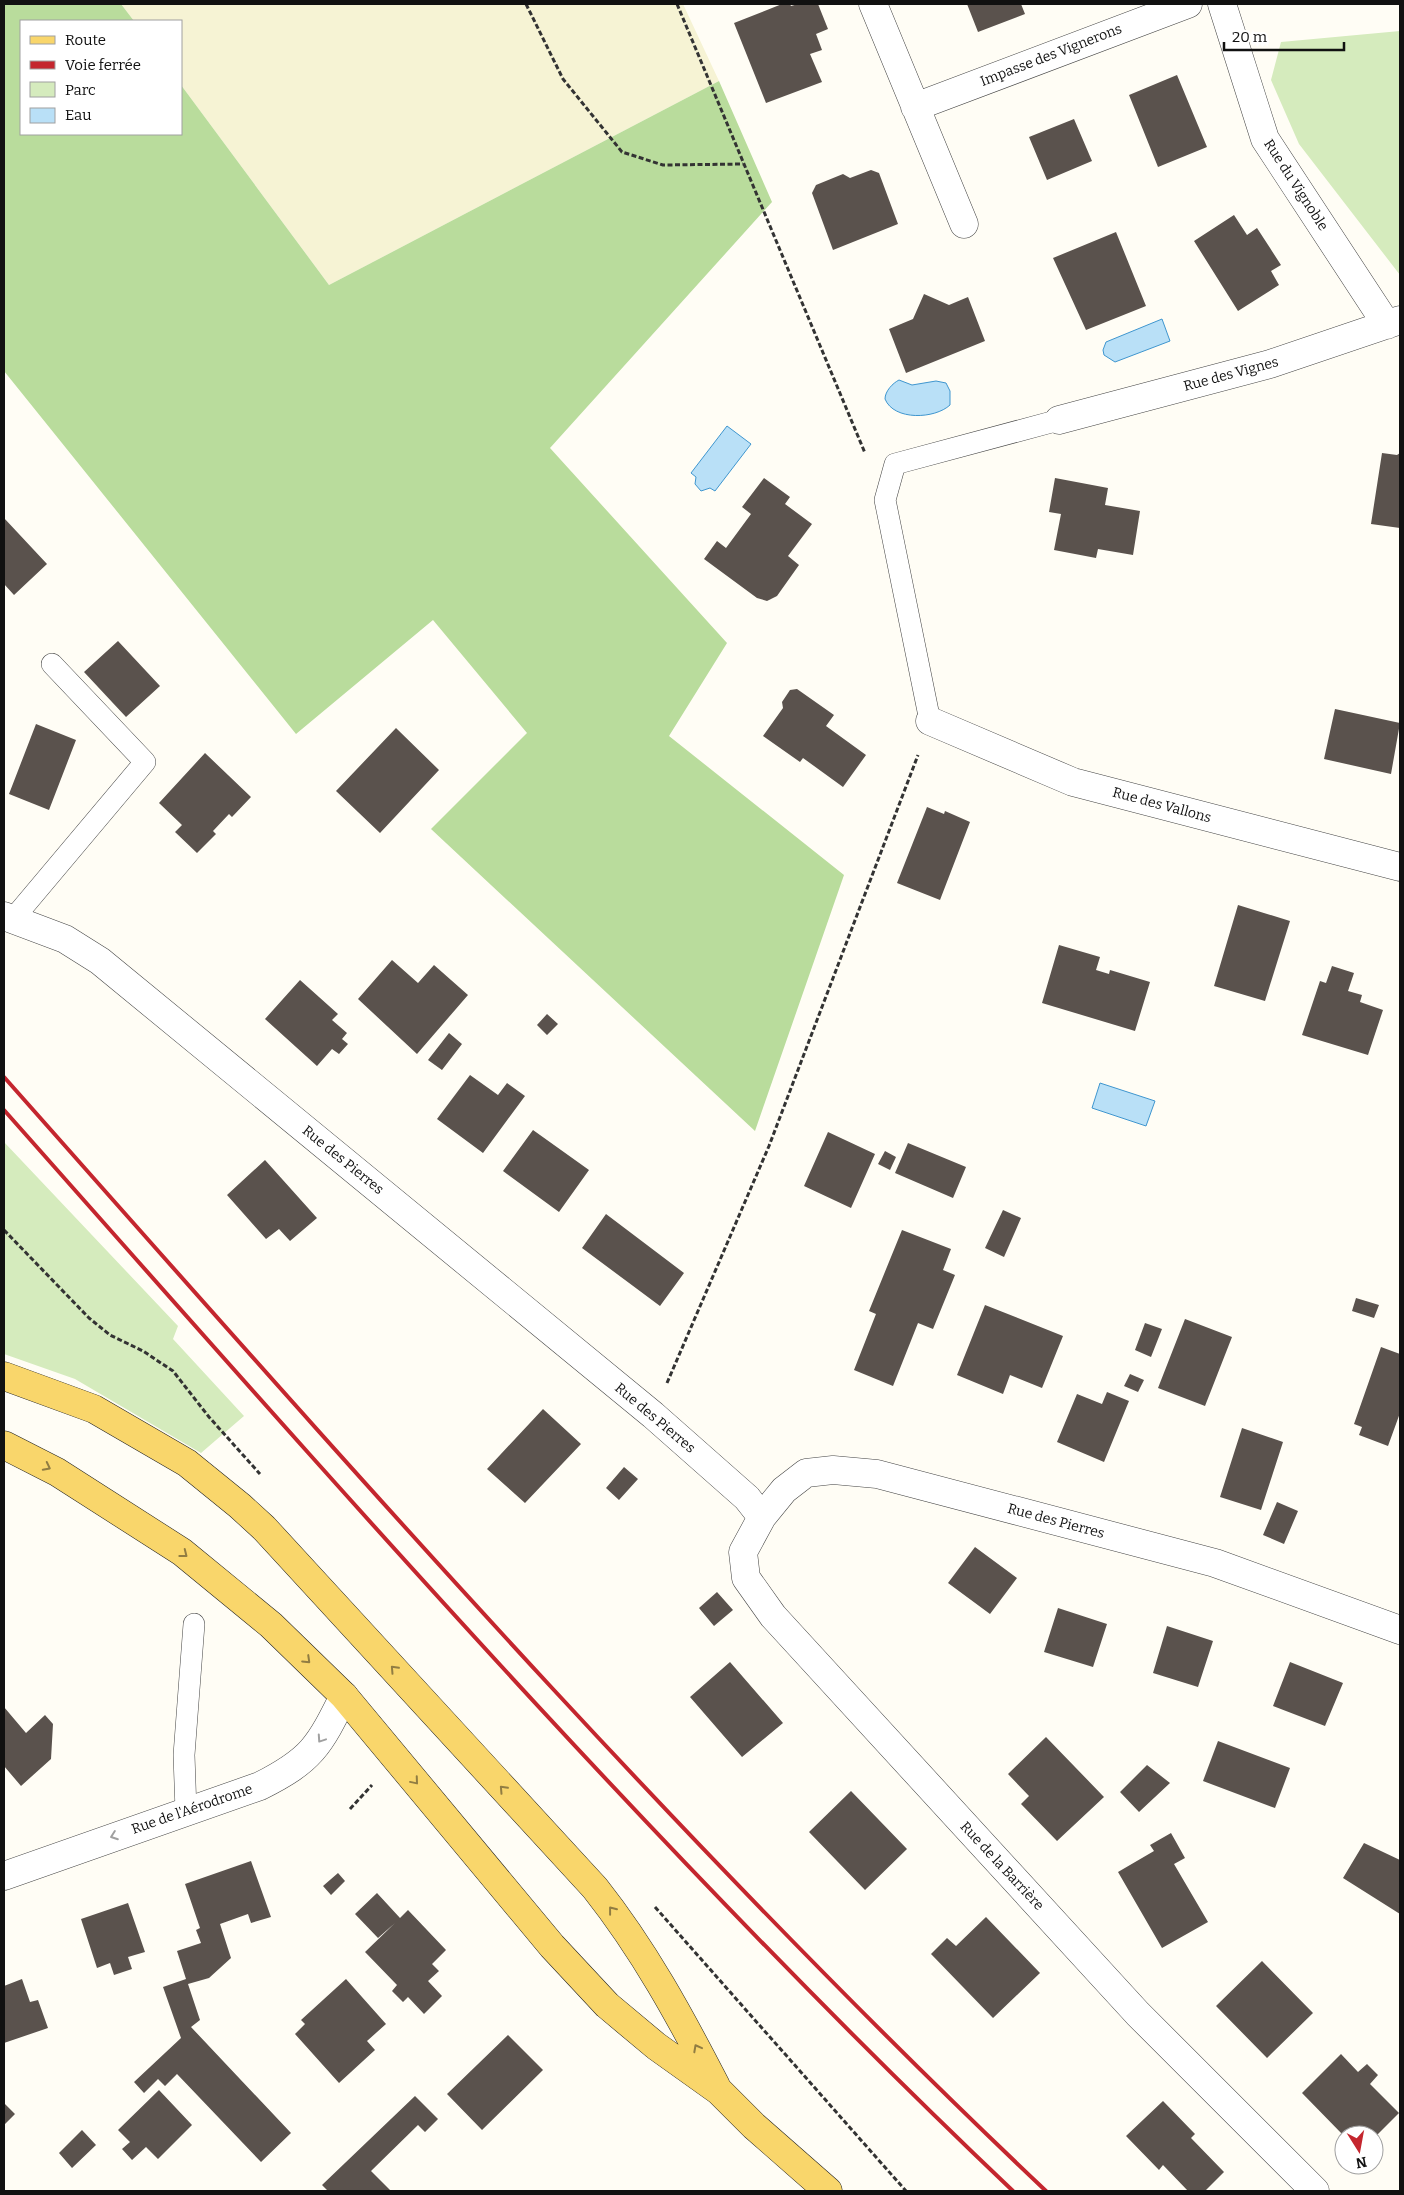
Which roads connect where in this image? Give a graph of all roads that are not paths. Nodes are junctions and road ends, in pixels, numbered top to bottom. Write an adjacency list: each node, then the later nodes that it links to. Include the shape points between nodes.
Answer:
1 (873, 4): 4 (street)
2 (1188, 4): 4 (street, Impasse des Vignerons)
3 (1222, 4): 6 (street, Rue du Vignoble, via 1265,139)
4 (914, 107): 5 (street)
5 (964, 224)
6 (1394, 323): 7 (street, Rue des Vignes, via 1270,364)
7 (1058, 420): 9 (lane, via 895,464 885,500)
8 (52, 664): 11 (lane, via 145,762)
9 (930, 722): 10 (street, Rue des Vallons, via 1073,782)
10 (1400, 867)
11 (8, 917): 14 (street, Rue des Pierres, via 65,940 100,961 653,1414 747,1498)
12 (4, 1376): 20 (main road, one-way to 12, via 638,1945 595,1888 264,1528 186,1463 142,1435 94,1408)
13 (4, 1445): 17 (main road, one-way to 17, via 57,1472 182,1552 271,1625)
14 (762, 1517): 16 (street, Rue des Pierres, via 784,1490 806,1473 833,1470 877,1474 1215,1563); 22 (street, Rue de la Barrière, via 743,1552 746,1578 772,1616 1138,2014)
15 (194, 1624): 18 (lane, via 184,1755)
16 (1400, 1630)
17 (344, 1696): 18 (street, Rue de l'Aérodrome, one-way to 18, via 322,1740 298,1764 260,1786); 20 (main road, one-way to 20, via 552,1946 608,2004 656,2046)
18 (186, 1811): 19 (street, Rue de l'Aérodrome, one-way to 19)
19 (4, 1876)
20 (719, 2091): 21 (main road)
21 (828, 2191)
22 (1315, 2191)

